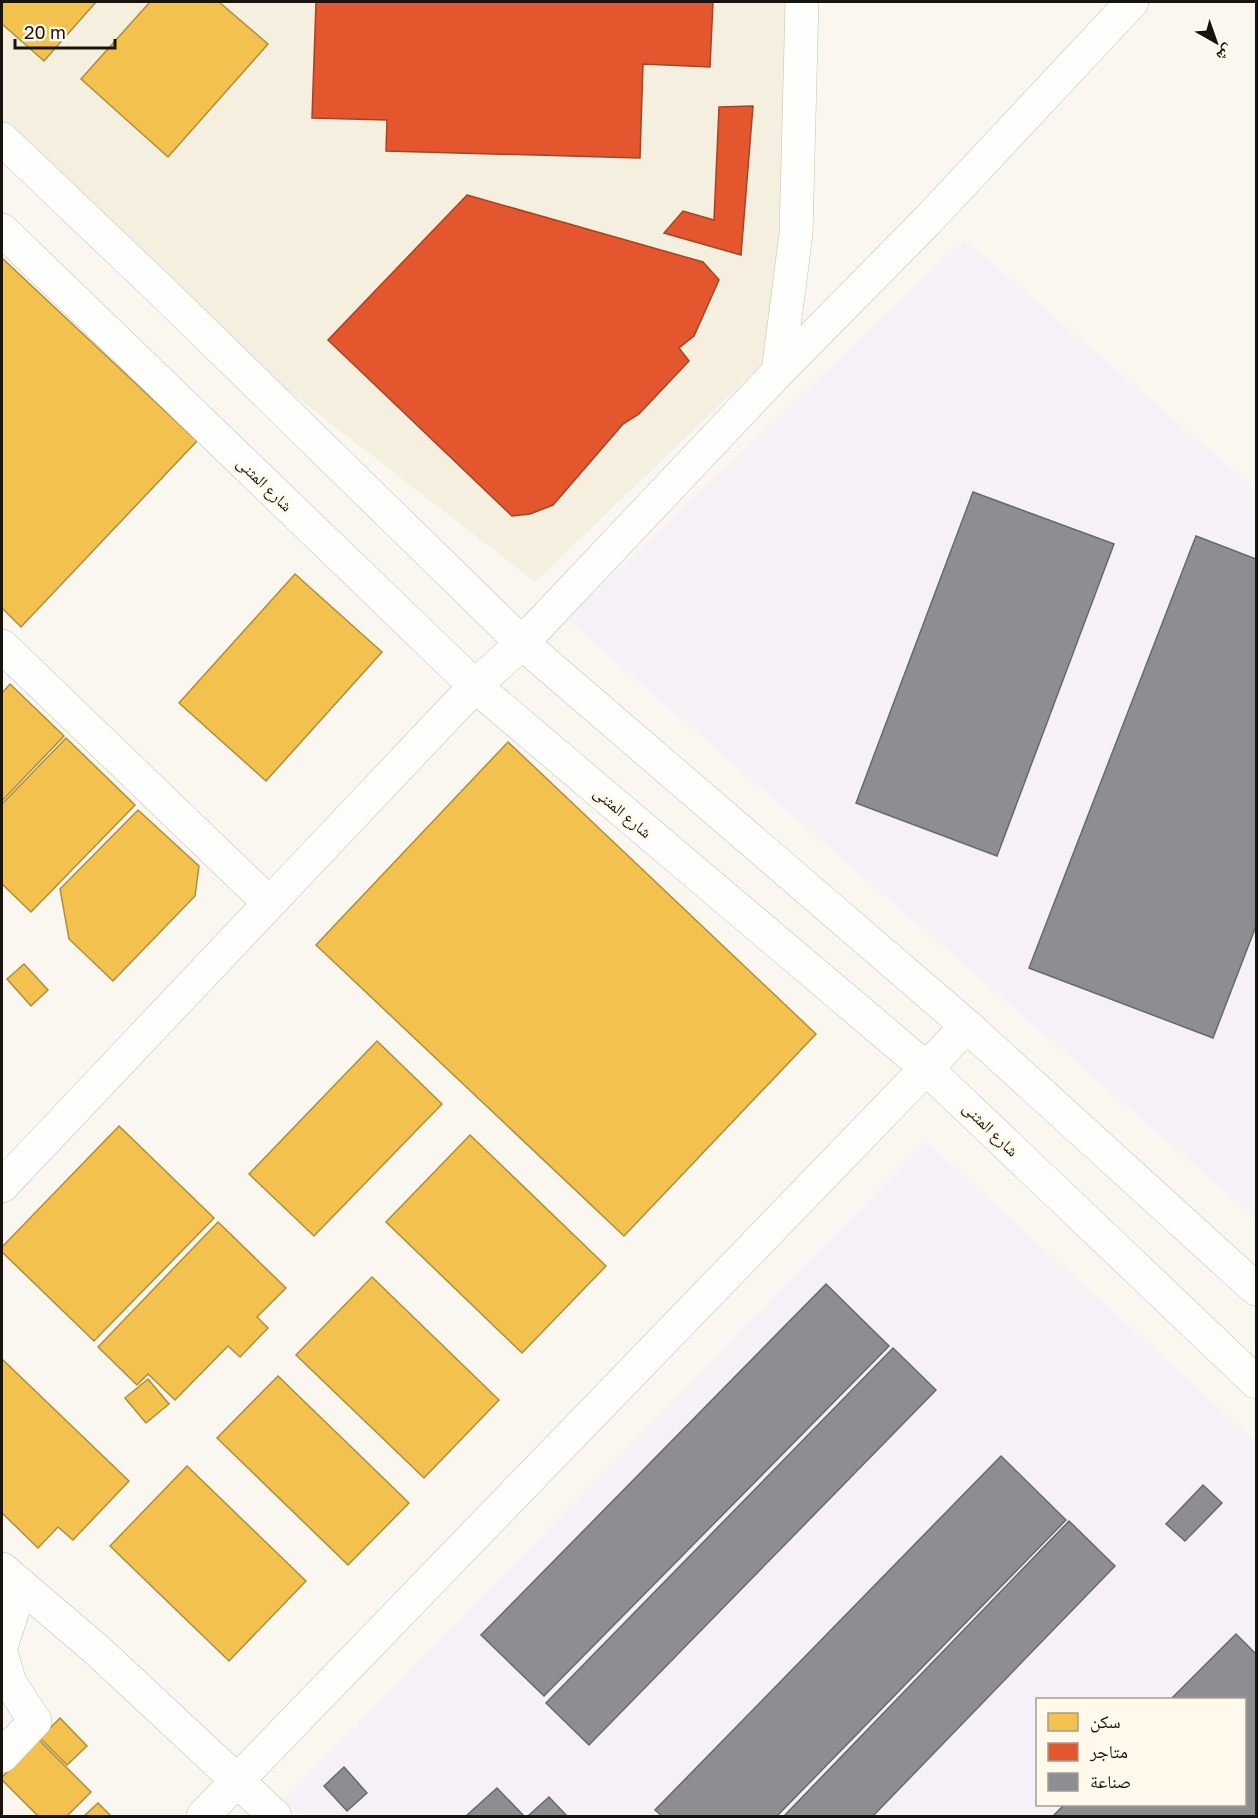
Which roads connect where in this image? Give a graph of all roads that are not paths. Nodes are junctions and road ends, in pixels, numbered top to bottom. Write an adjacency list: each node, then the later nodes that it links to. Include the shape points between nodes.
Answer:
1 (802, 2): 5 (street, via 796,234)
2 (1132, 2): 5 (street, via 928,220)
3 (2, 139): 6 (street)
4 (2, 230): 8 (street, شارع المثنى)
5 (778, 372): 6 (street)
6 (522, 643): 8 (street); 10 (street)
7 (2, 646): 9 (street)
8 (474, 686): 9 (street); 11 (street, شارع المثنى)
9 (268, 902): 12 (street)
10 (967, 1026): 11 (street); 13 (street)
11 (926, 1068): 14 (street, شارع المثنى); 19 (street)
12 (2, 1186)
13 (1257, 1289)
14 (1257, 1382)
15 (11, 1577): 16 (street); 19 (street, via 97,1650)
16 (2, 1644)
17 (2, 1656): 18 (street, via 10,1683 35,1721)
18 (2, 1756)
19 (237, 1780): 20 (street); 21 (street)
20 (203, 1816)
21 (275, 1816)

